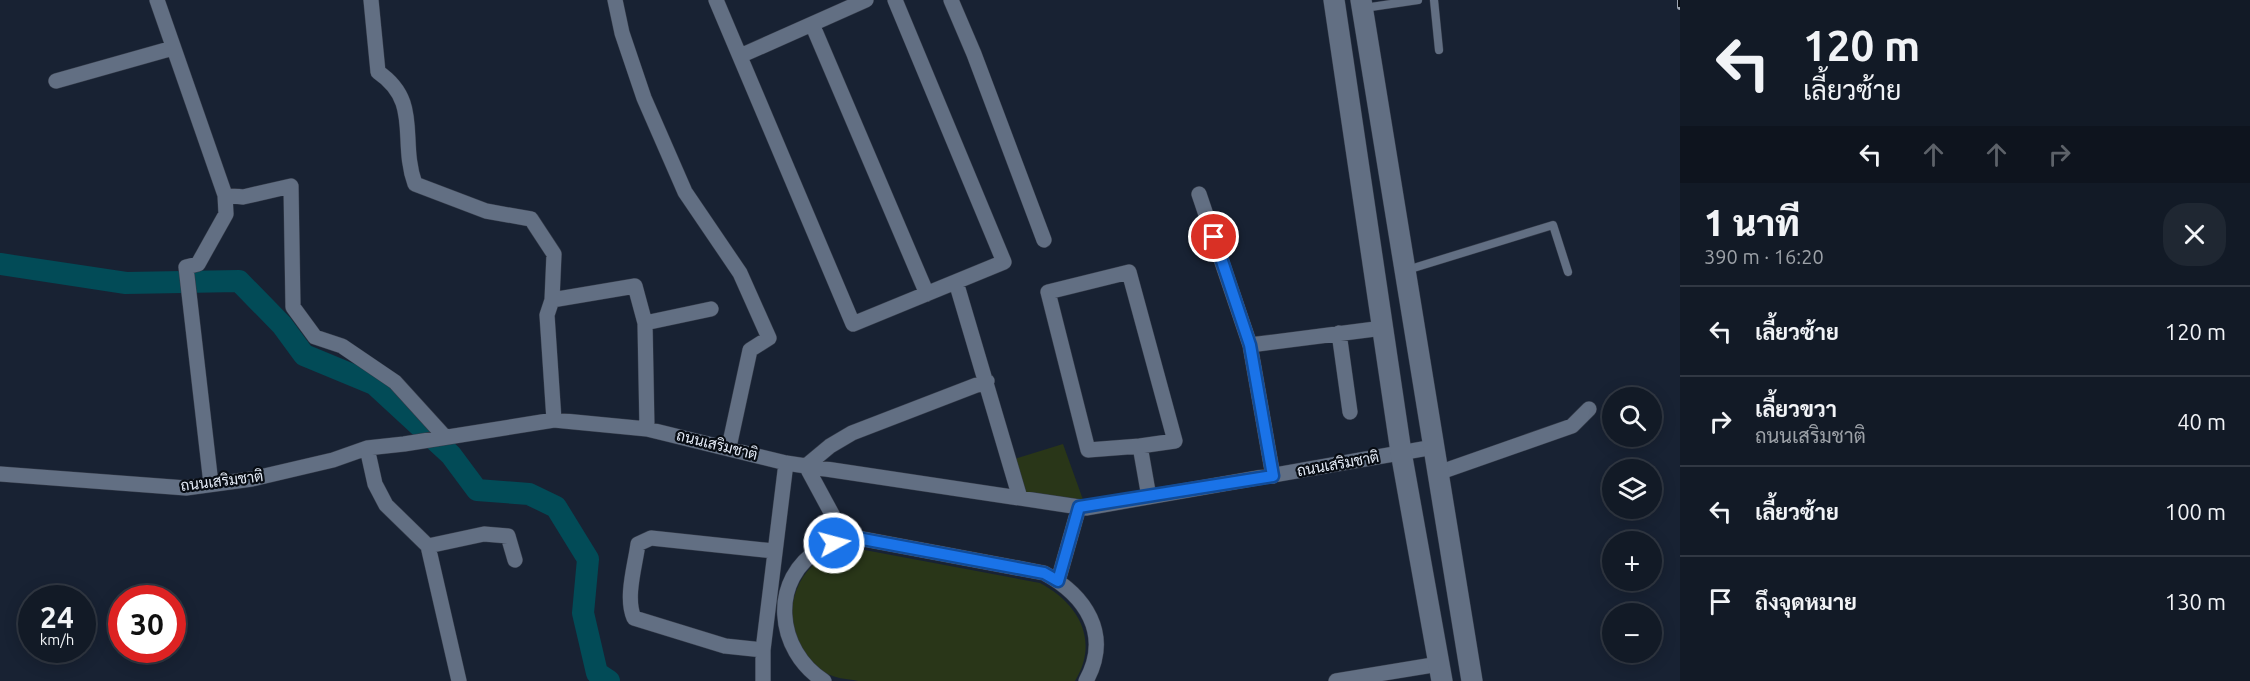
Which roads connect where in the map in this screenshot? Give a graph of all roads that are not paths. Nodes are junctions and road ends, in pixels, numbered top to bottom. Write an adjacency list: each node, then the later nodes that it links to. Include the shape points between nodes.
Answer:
1 (157, 0): 13 (street)
2 (371, 0): 24 (street, via 378,72 392,82 406,104 408,165 415,184 486,211 531,219 554,254)
3 (615, 0): 37 (street, via 644,98 685,192 740,273 769,338 750,350)
4 (716, 0): 15 (street)
5 (866, 0): 12 (street)
6 (895, 0): 22 (street, via 1004,262)
7 (951, 0): 19 (street)
8 (1334, 0): 27 (main road)
9 (1418, 0): 11 (lane)
10 (1434, 0): 14 (lane)
11 (1362, 4): 20 (main road)
12 (812, 24): 15 (street); 23 (street)
13 (173, 48): 16 (street); 18 (street)
14 (1439, 50)
15 (740, 56): 23 (street, via 853,324)
16 (56, 81)
17 (1199, 194): 29 (street)
18 (225, 195): 35 (street, via 243,197 291,186 293,307 315,337 342,346 395,382); 46 (street, via 226,214 198,264 186,267)
19 (1044, 240)
20 (1405, 271): 21 (lane, via 1553,225); 38 (main road)
21 (1568, 272)
22 (956, 282): 23 (street); 30 (street)
23 (927, 294)
24 (552, 300): 26 (street, via 635,286); 33 (street, via 547,315)
25 (711, 309): 26 (street)
26 (645, 323): 34 (street)
27 (1383, 327): 28 (street); 40 (main road)
28 (1339, 333): 29 (street); 32 (street)
29 (1250, 345): 45 (street)
30 (987, 381): 42 (street, via 852,433); 48 (street)
31 (1589, 409): 43 (street, via 1572,426)
32 (1350, 412)
33 (554, 420): 34 (street, ถนนเสริมชาติ); 35 (street, ถนนเสริมชาติ)
34 (647, 429): 37 (street, ถนนเสริมชาติ)
35 (445, 437): 39 (street, ถนนเสริมชาติ)
36 (1140, 446): 36 (street, via 1088,450 1048,292 1129,272 1175,441); 47 (street)
37 (729, 447): 41 (street, ถนนเสริมชาติ)
38 (1434, 447): 40 (street, ถนนเสริมชาติ); 43 (main road)
39 (367, 448): 46 (street, ถนนเสริมชาติ, via 252,479); 51 (street, via 375,484 386,505)
40 (1401, 452): 45 (street, ถนนเสริมชาติ); 56 (main road)
41 (786, 463): 42 (street, ถนนเสริมชาติ); 52 (street)
42 (806, 466): 48 (street, ถนนเสริมชาติ); 50 (street)
43 (1438, 472): 62 (main road)
44 (0, 474): 46 (street, ถนนเสริมชาติ, via 186,488)
45 (1273, 476): 47 (street, ถนนเสริมชาติ)
46 (211, 484)
47 (1149, 497): 49 (street, ถนนเสริมชาติ)
48 (1020, 498): 49 (street, ถนนเสริมชาติ)
49 (1079, 507): 54 (street)
50 (846, 540): 54 (street, via 858,538 1044,573); 59 (street, via 822,548 802,563 785,597 784,622 791,646 806,667)
51 (428, 546): 53 (street, via 495,533 508,537); 57 (street)
52 (774, 551): 55 (street); 55 (street, via 651,538 638,544 633,581 630,610 634,618 725,646)
53 (515, 560)
54 (1058, 581): 60 (street, via 1079,598 1093,625 1096,650)
55 (763, 650): 58 (street)
56 (1441, 672): 61 (street)
57 (459, 681)
58 (763, 681)
59 (824, 681)
60 (1086, 681)
61 (1336, 681)
62 (1472, 681)

